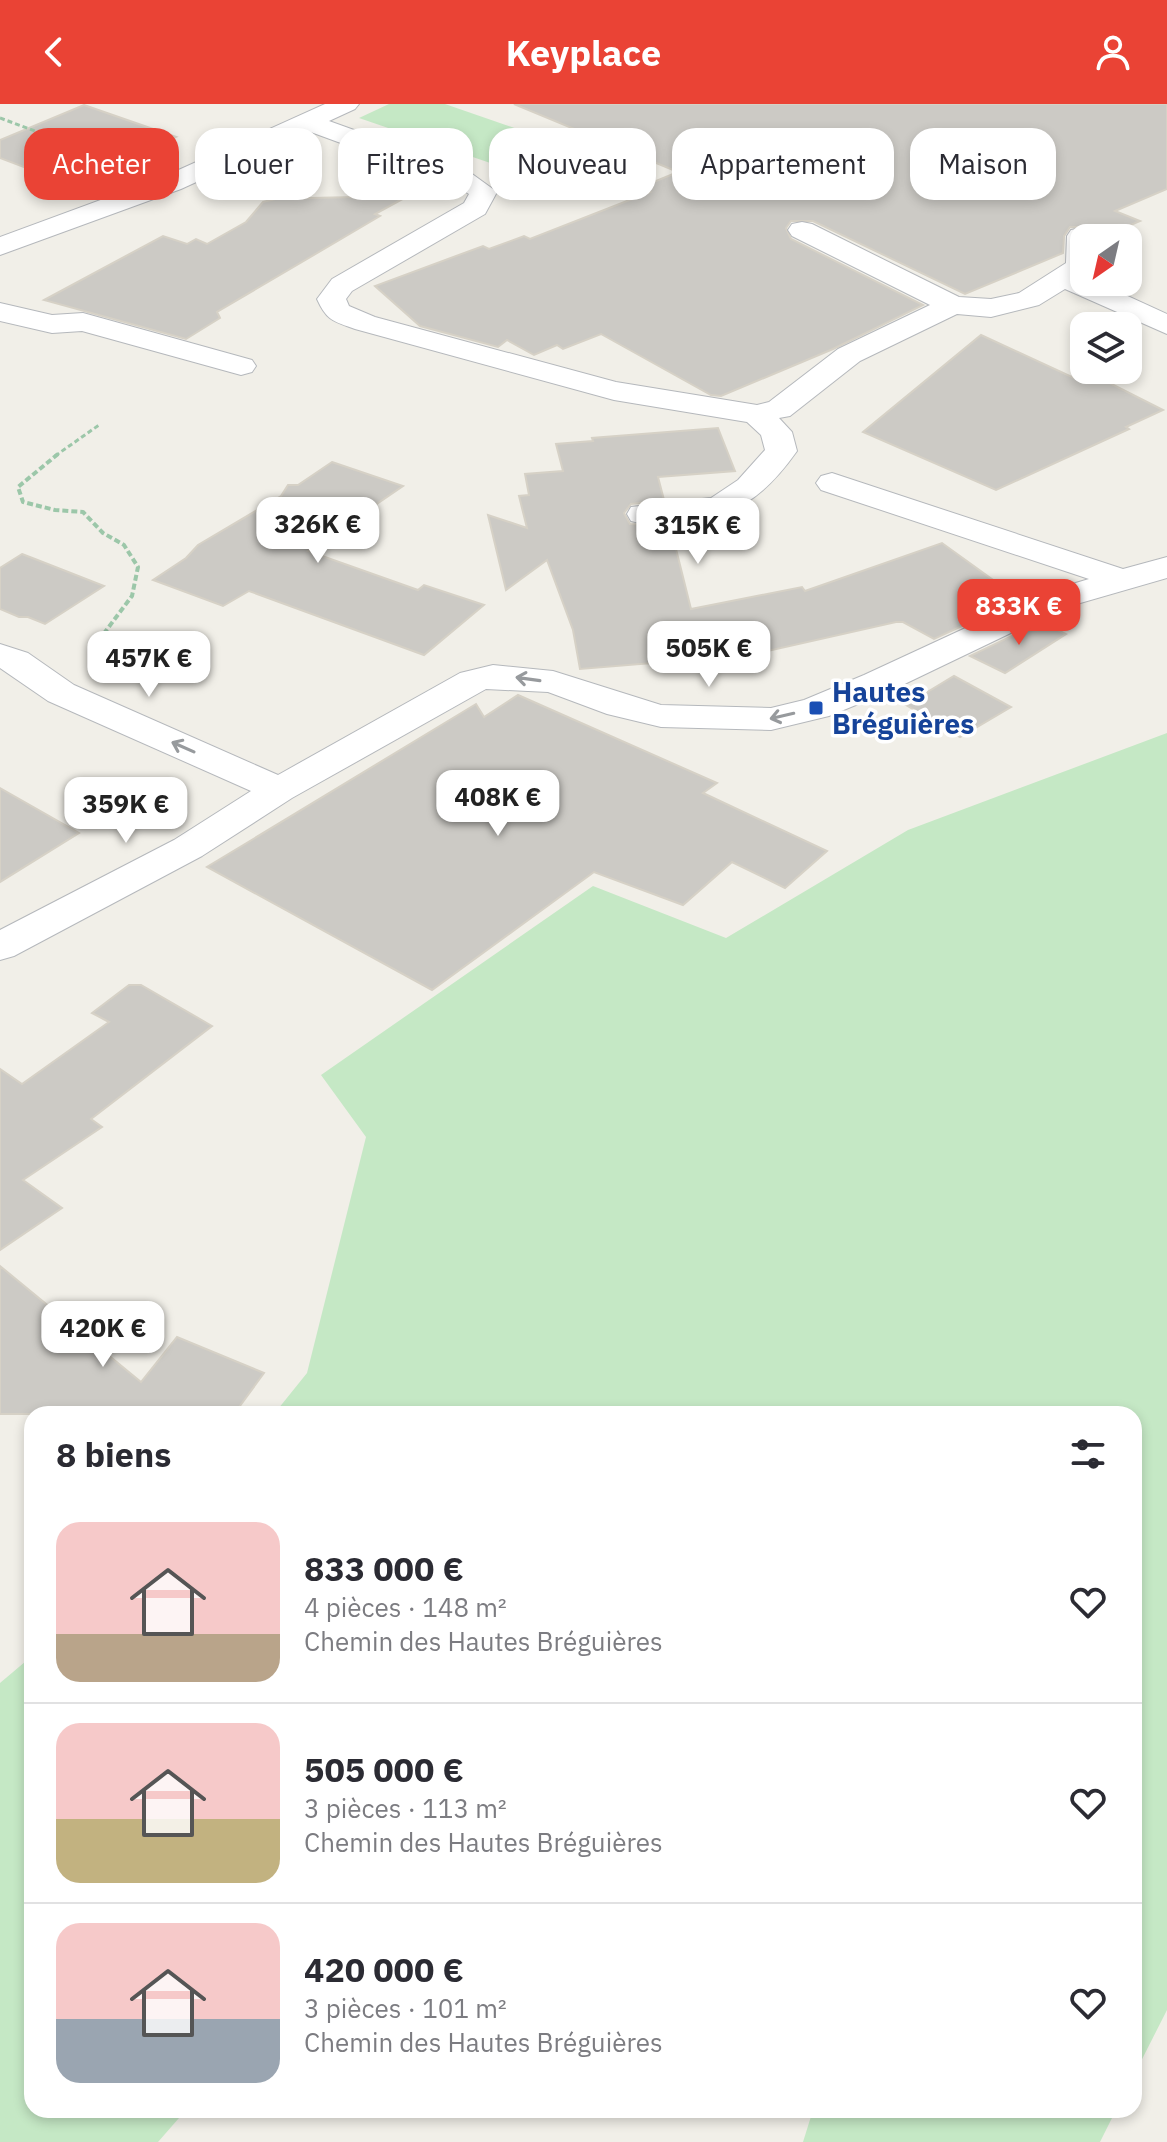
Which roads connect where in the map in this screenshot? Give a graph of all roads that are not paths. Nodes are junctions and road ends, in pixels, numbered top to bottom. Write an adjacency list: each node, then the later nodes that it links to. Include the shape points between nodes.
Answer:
1 (346, 104): 2 (street)
2 (308, 122): 4 (street, via 172,183); 11 (street, via 459,177 484,192 475,208 342,285 331,299 337,312 614,391)
3 (802, 230): 7 (street)
4 (0, 247)
5 (1070, 274): 6 (street)
6 (1065, 278): 7 (street, via 1029,299 991,308); 9 (street)
7 (953, 305): 11 (street, via 849,355 779,409)
8 (0, 312): 10 (street, via 52,324 83,322)
9 (1167, 325)
10 (241, 366)
11 (757, 414): 13 (street, via 776,432 781,451 753,487 729,504)
12 (832, 483): 15 (street)
13 (643, 514)
14 (1167, 567): 15 (street)
15 (1120, 580): 17 (street, one-way to 17, via 1051,601 816,708 771,719 661,716 553,682 493,676 449,693)
16 (0, 655): 17 (street, one-way to 16, via 61,693)
17 (279, 790): 18 (street, via 188,848)
18 (0, 947)

